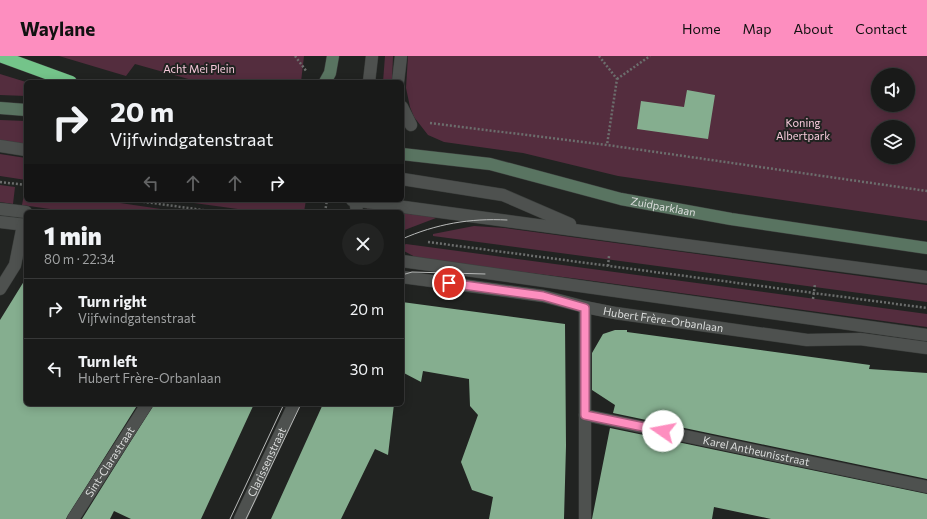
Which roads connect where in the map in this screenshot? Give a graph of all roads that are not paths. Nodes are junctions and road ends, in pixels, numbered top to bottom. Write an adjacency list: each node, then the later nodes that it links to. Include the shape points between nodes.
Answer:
1 (0, 56): 5 (highway)
2 (333, 56): 6 (street)
3 (372, 56): 7 (street)
4 (401, 56): 8 (street)
5 (66, 80)
6 (326, 80)
7 (369, 80)
8 (398, 80)
9 (0, 108): 10 (street)
10 (24, 110)
11 (404, 111): 12 (street)
12 (411, 125)
13 (0, 146): 14 (street)
14 (24, 150)
15 (404, 154): 23 (street, Zuidparklaan, via 490,164 620,199 731,219)
16 (404, 179): 22 (street, via 503,195)
17 (369, 202): 22 (street)
18 (0, 209): 19 (street)
19 (24, 212)
20 (0, 222): 21 (street)
21 (24, 225): 27 (street, via 15,265)
22 (584, 231): 26 (street)
23 (927, 248)
24 (404, 261): 29 (street)
25 (404, 277): 28 (street, Hubert Frère-Orbanlaan, via 543,296)
26 (927, 277)
27 (0, 289)
28 (585, 308): 30 (street, Hubert Frère-Orbanlaan, via 807,340 860,339); 33 (street)
29 (927, 335)
30 (927, 348)
31 (146, 406): 35 (street, Sint-Clarastraat)
32 (293, 406): 36 (street, Clarissenstraat)
33 (585, 415): 34 (street, Karel Antheunisstraat); 37 (street)
34 (927, 487)
35 (73, 519)
36 (240, 519)
37 (585, 519)

